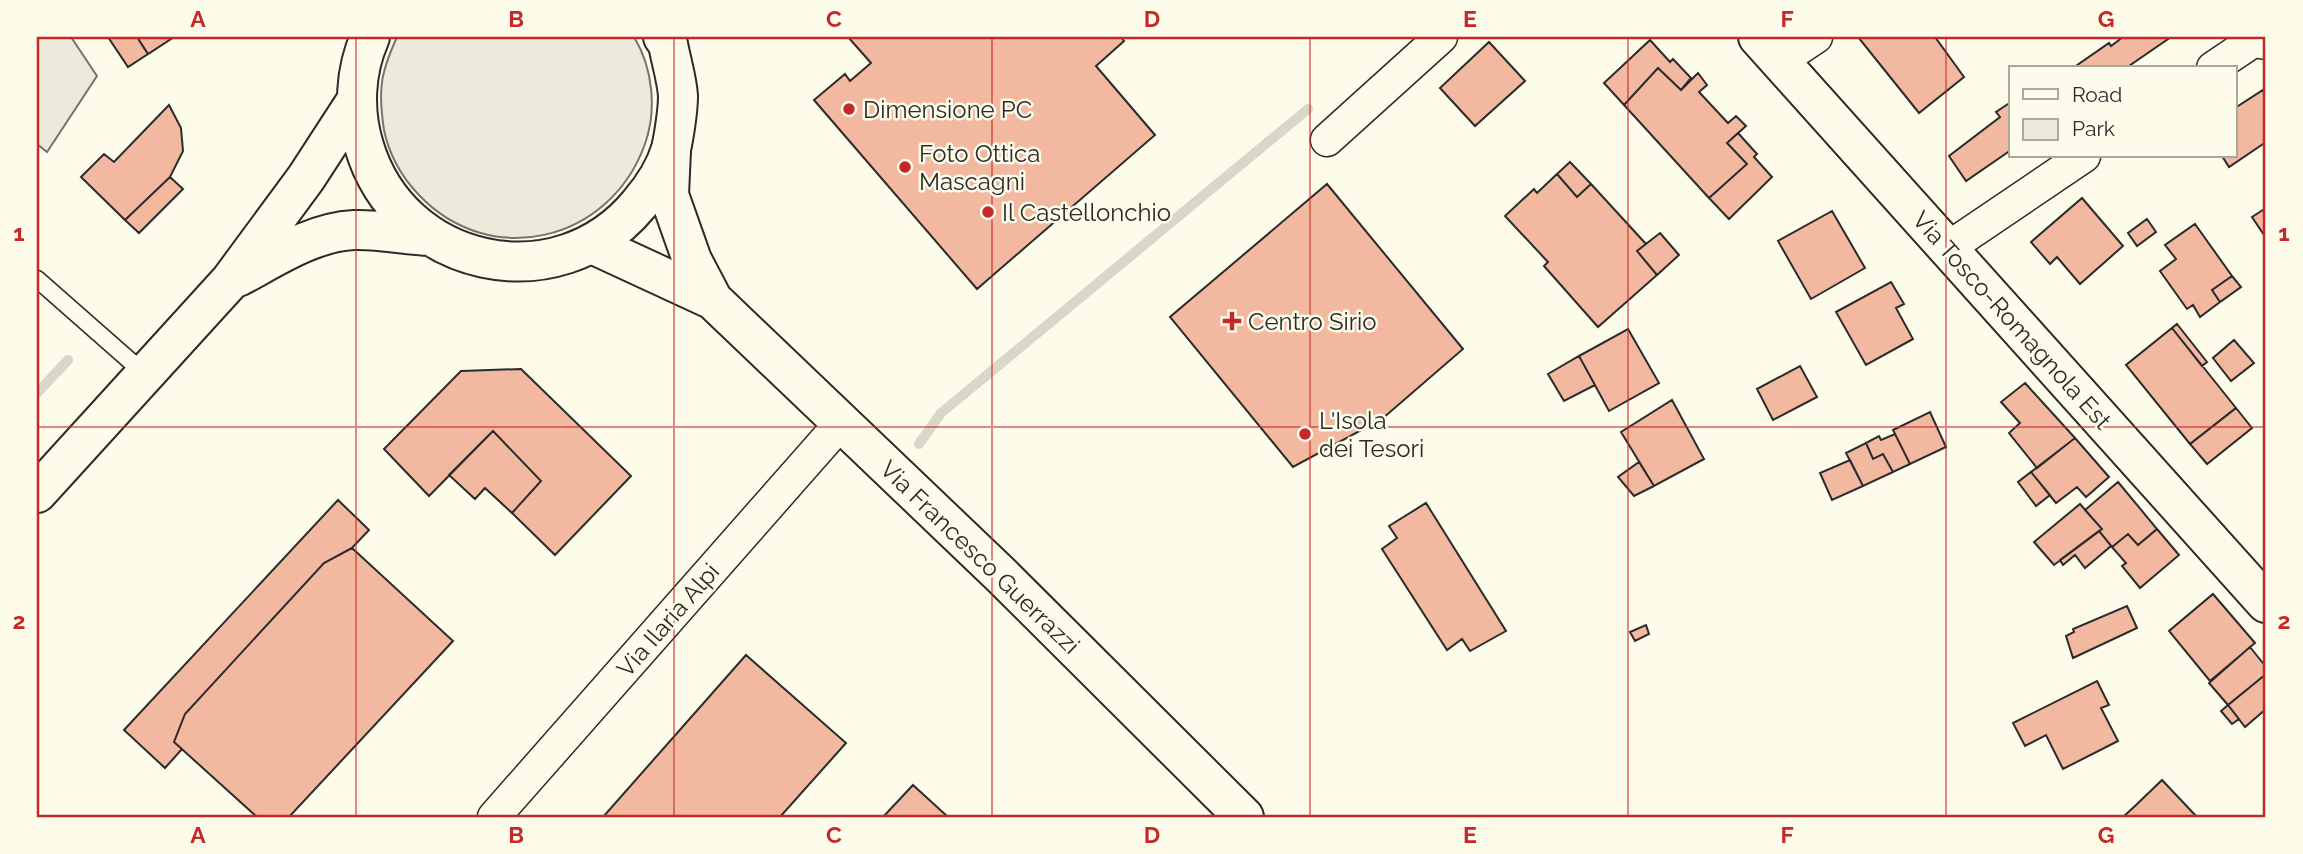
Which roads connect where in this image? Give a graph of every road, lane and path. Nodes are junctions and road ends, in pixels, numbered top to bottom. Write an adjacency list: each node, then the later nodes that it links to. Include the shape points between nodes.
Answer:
1 (663, 37): 10 (main road, via 678,97)
2 (1441, 37): 9 (street)
3 (1816, 37): 6 (street)
4 (365, 41): 8 (main road)
5 (2266, 43): 7 (street, via 2253,41)
6 (1769, 49): 14 (main road, Via Tosco-Romagnola Est)
7 (2216, 66)
8 (356, 101): 12 (main road, via 369,164 384,192); 16 (main road)
9 (1327, 140)
10 (671, 150): 13 (main road, via 653,188 626,220); 17 (main road, Via Francesco Guerrazzi, via 669,195 692,260)
11 (2081, 158): 14 (street)
12 (430, 236): 13 (main road, via 452,248 498,261 546,260); 16 (main road, via 353,230 297,246)
13 (592, 244): 17 (main road, Via Francesco Guerrazzi)
14 (1948, 248): 21 (main road, Via Tosco-Romagnola Est)
15 (37, 279): 18 (lane)
16 (230, 281): 18 (main road)
17 (713, 300): 19 (main road, Via Francesco Guerrazzi)
18 (145, 374): 20 (main road)
19 (841, 423): 22 (street, Via Ilaria Alpi); 23 (main road, Via Francesco Guerrazzi)
20 (37, 493)
21 (2266, 603)
22 (494, 817)
23 (1244, 817)

